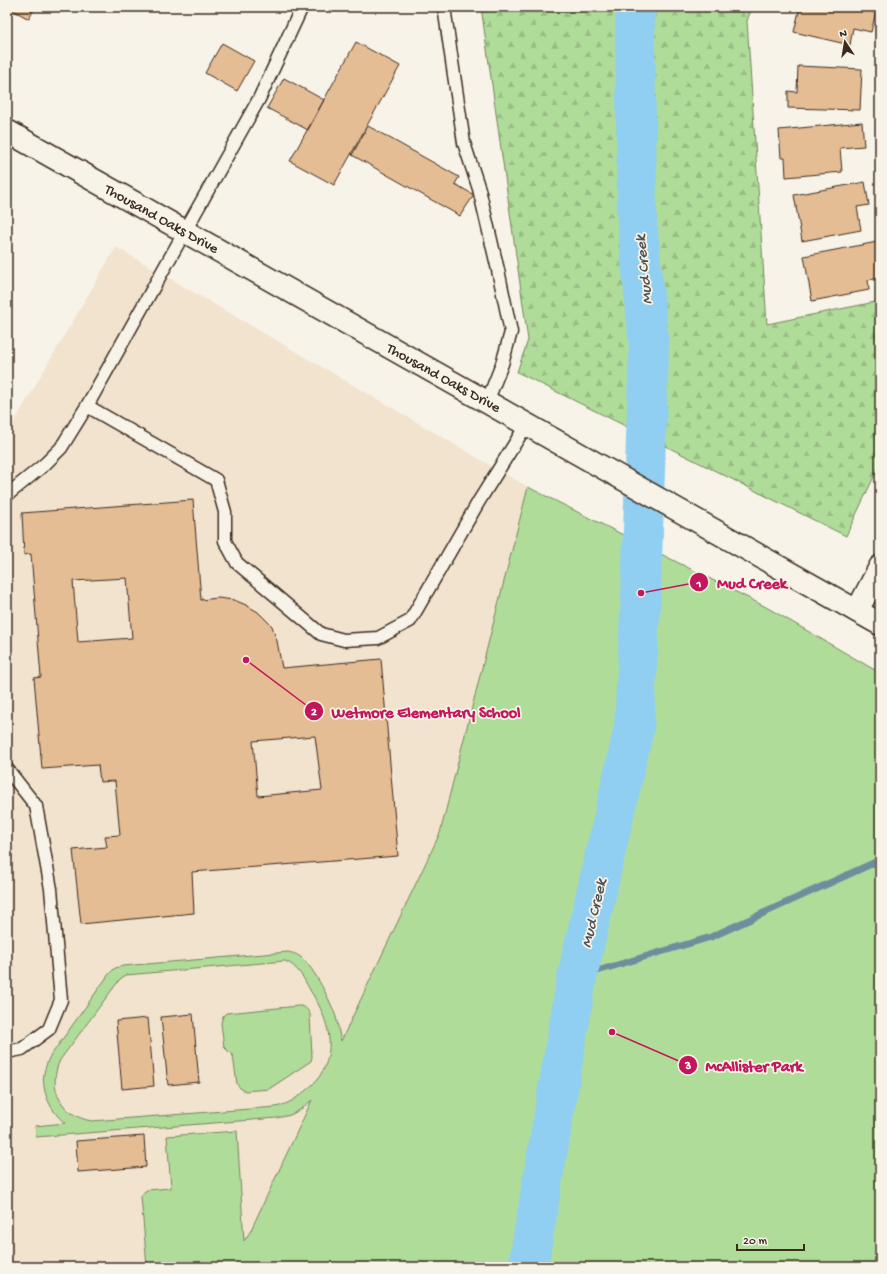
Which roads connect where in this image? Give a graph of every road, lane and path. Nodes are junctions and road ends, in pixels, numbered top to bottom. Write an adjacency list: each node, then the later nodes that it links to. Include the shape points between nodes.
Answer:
1 (302, 7): 4 (lane, via 259,99)
2 (444, 7): 5 (lane, via 464,143 479,189 511,332)
3 (7, 131): 4 (main road, Thousand Oaks Drive)
4 (184, 231): 5 (main road, Thousand Oaks Drive); 6 (lane)
5 (487, 402): 7 (main road, Thousand Oaks Drive)
6 (88, 406): 7 (lane, via 216,480 225,512 225,541 237,563 321,634 344,640 378,638 410,621 479,501); 8 (lane, via 61,448)
7 (536, 429): 10 (main road, Thousand Oaks Drive)
8 (7, 495)
9 (880, 568): 10 (main road)
10 (857, 611): 11 (main road, Thousand Oaks Drive)
11 (880, 624)
12 (7, 769): 13 (lane, via 36,806 51,889 61,1000 49,1029 22,1049)
13 (7, 1052)

